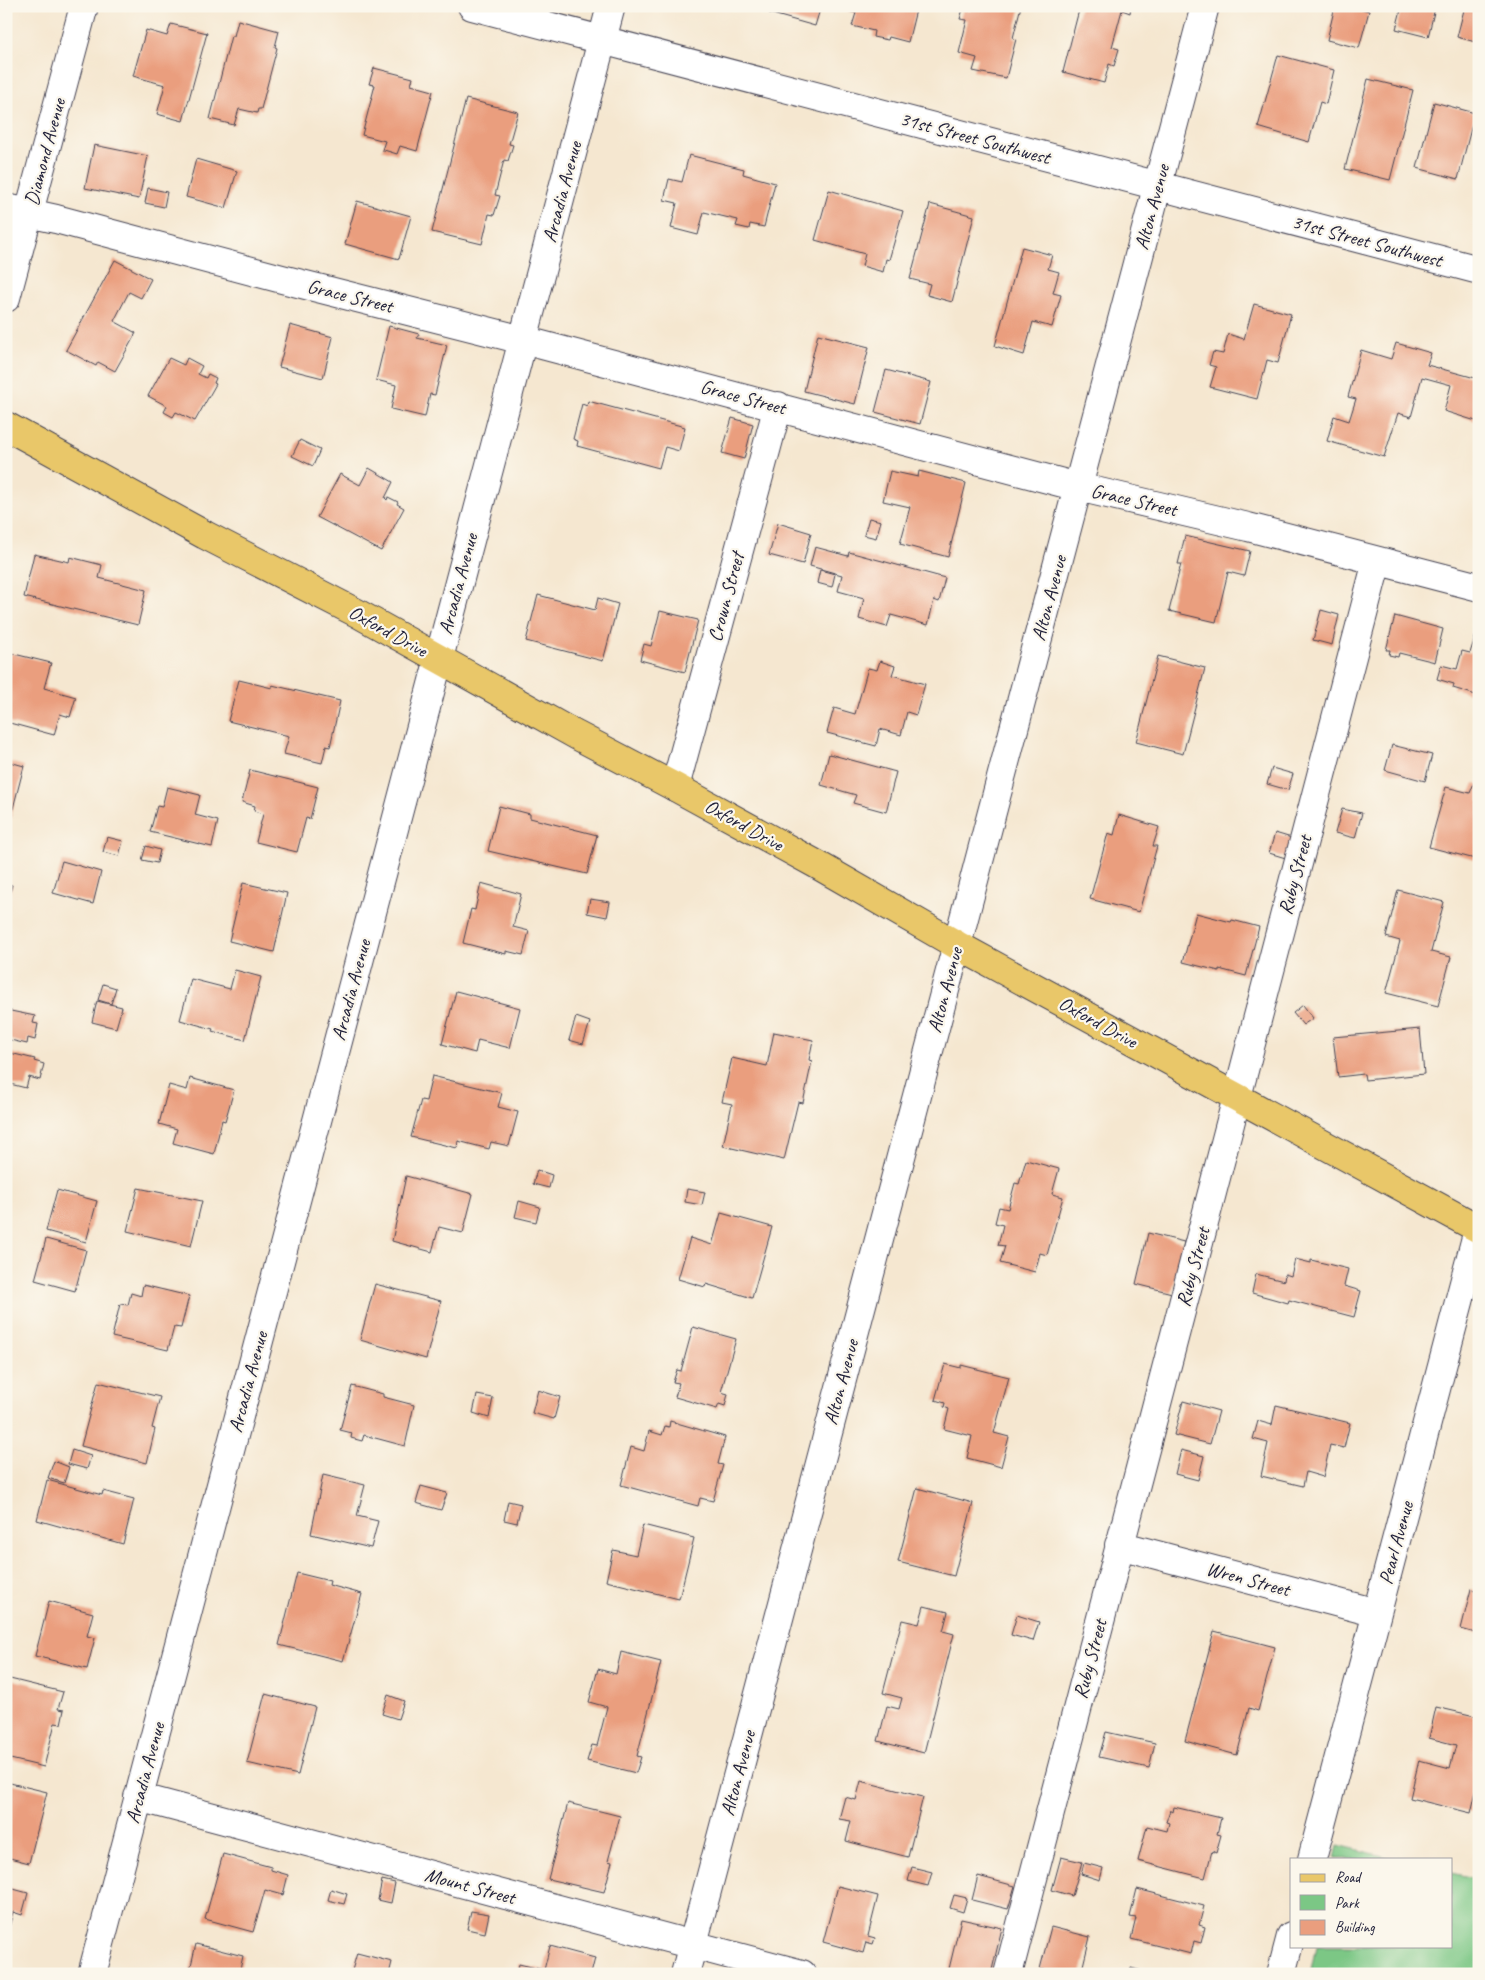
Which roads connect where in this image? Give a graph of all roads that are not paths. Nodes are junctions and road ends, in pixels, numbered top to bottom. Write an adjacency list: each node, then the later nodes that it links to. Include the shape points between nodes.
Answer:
1 (84, 6): 7 (street, Diamond Avenue)
2 (472, 6): 5 (street, 31st Street Southwest)
3 (611, 6): 5 (street, Arcadia Avenue)
4 (1205, 6): 6 (street, Alton Avenue)
5 (602, 40): 6 (street, 31st Street Southwest); 10 (street, Arcadia Avenue)
6 (1157, 186): 8 (street, 31st Street Southwest); 13 (street, Alton Avenue)
7 (17, 211): 9 (street, Diamond Avenue); 10 (street, Grace Street)
8 (1479, 270)
9 (6, 298)
10 (523, 340): 11 (street, Grace Street); 16 (street, Arcadia Avenue)
11 (778, 406): 13 (street, Grace Street); 17 (street, Crown Street)
12 (6, 426): 16 (main road, Oxford Drive, via 205,535 357,613)
13 (1078, 486): 14 (street, Grace Street); 18 (street, Alton Avenue)
14 (1377, 561): 15 (street, Grace Street); 19 (street, Ruby Street)
15 (1479, 587)
16 (438, 660): 17 (main road, Oxford Drive); 23 (street, Arcadia Avenue)
17 (675, 787): 18 (main road, Oxford Drive)
18 (957, 945): 19 (main road, Oxford Drive); 26 (street, Alton Avenue)
19 (1237, 1098): 20 (main road, Oxford Drive); 21 (street, Ruby Street)
20 (1479, 1228): 22 (street, Pearl Avenue)
21 (1120, 1545): 22 (street, Wren Street); 30 (street, Ruby Street)
22 (1377, 1613): 24 (street, Pearl Avenue)
23 (138, 1797): 26 (street, Mount Street); 27 (street, Arcadia Avenue)
24 (1312, 1858)
25 (1290, 1940): 31 (street)
26 (693, 1945): 28 (street, Alton Avenue); 29 (street, Mount Street)
27 (92, 1974)
28 (685, 1974)
29 (802, 1974)
30 (1008, 1974)
31 (1281, 1974)

